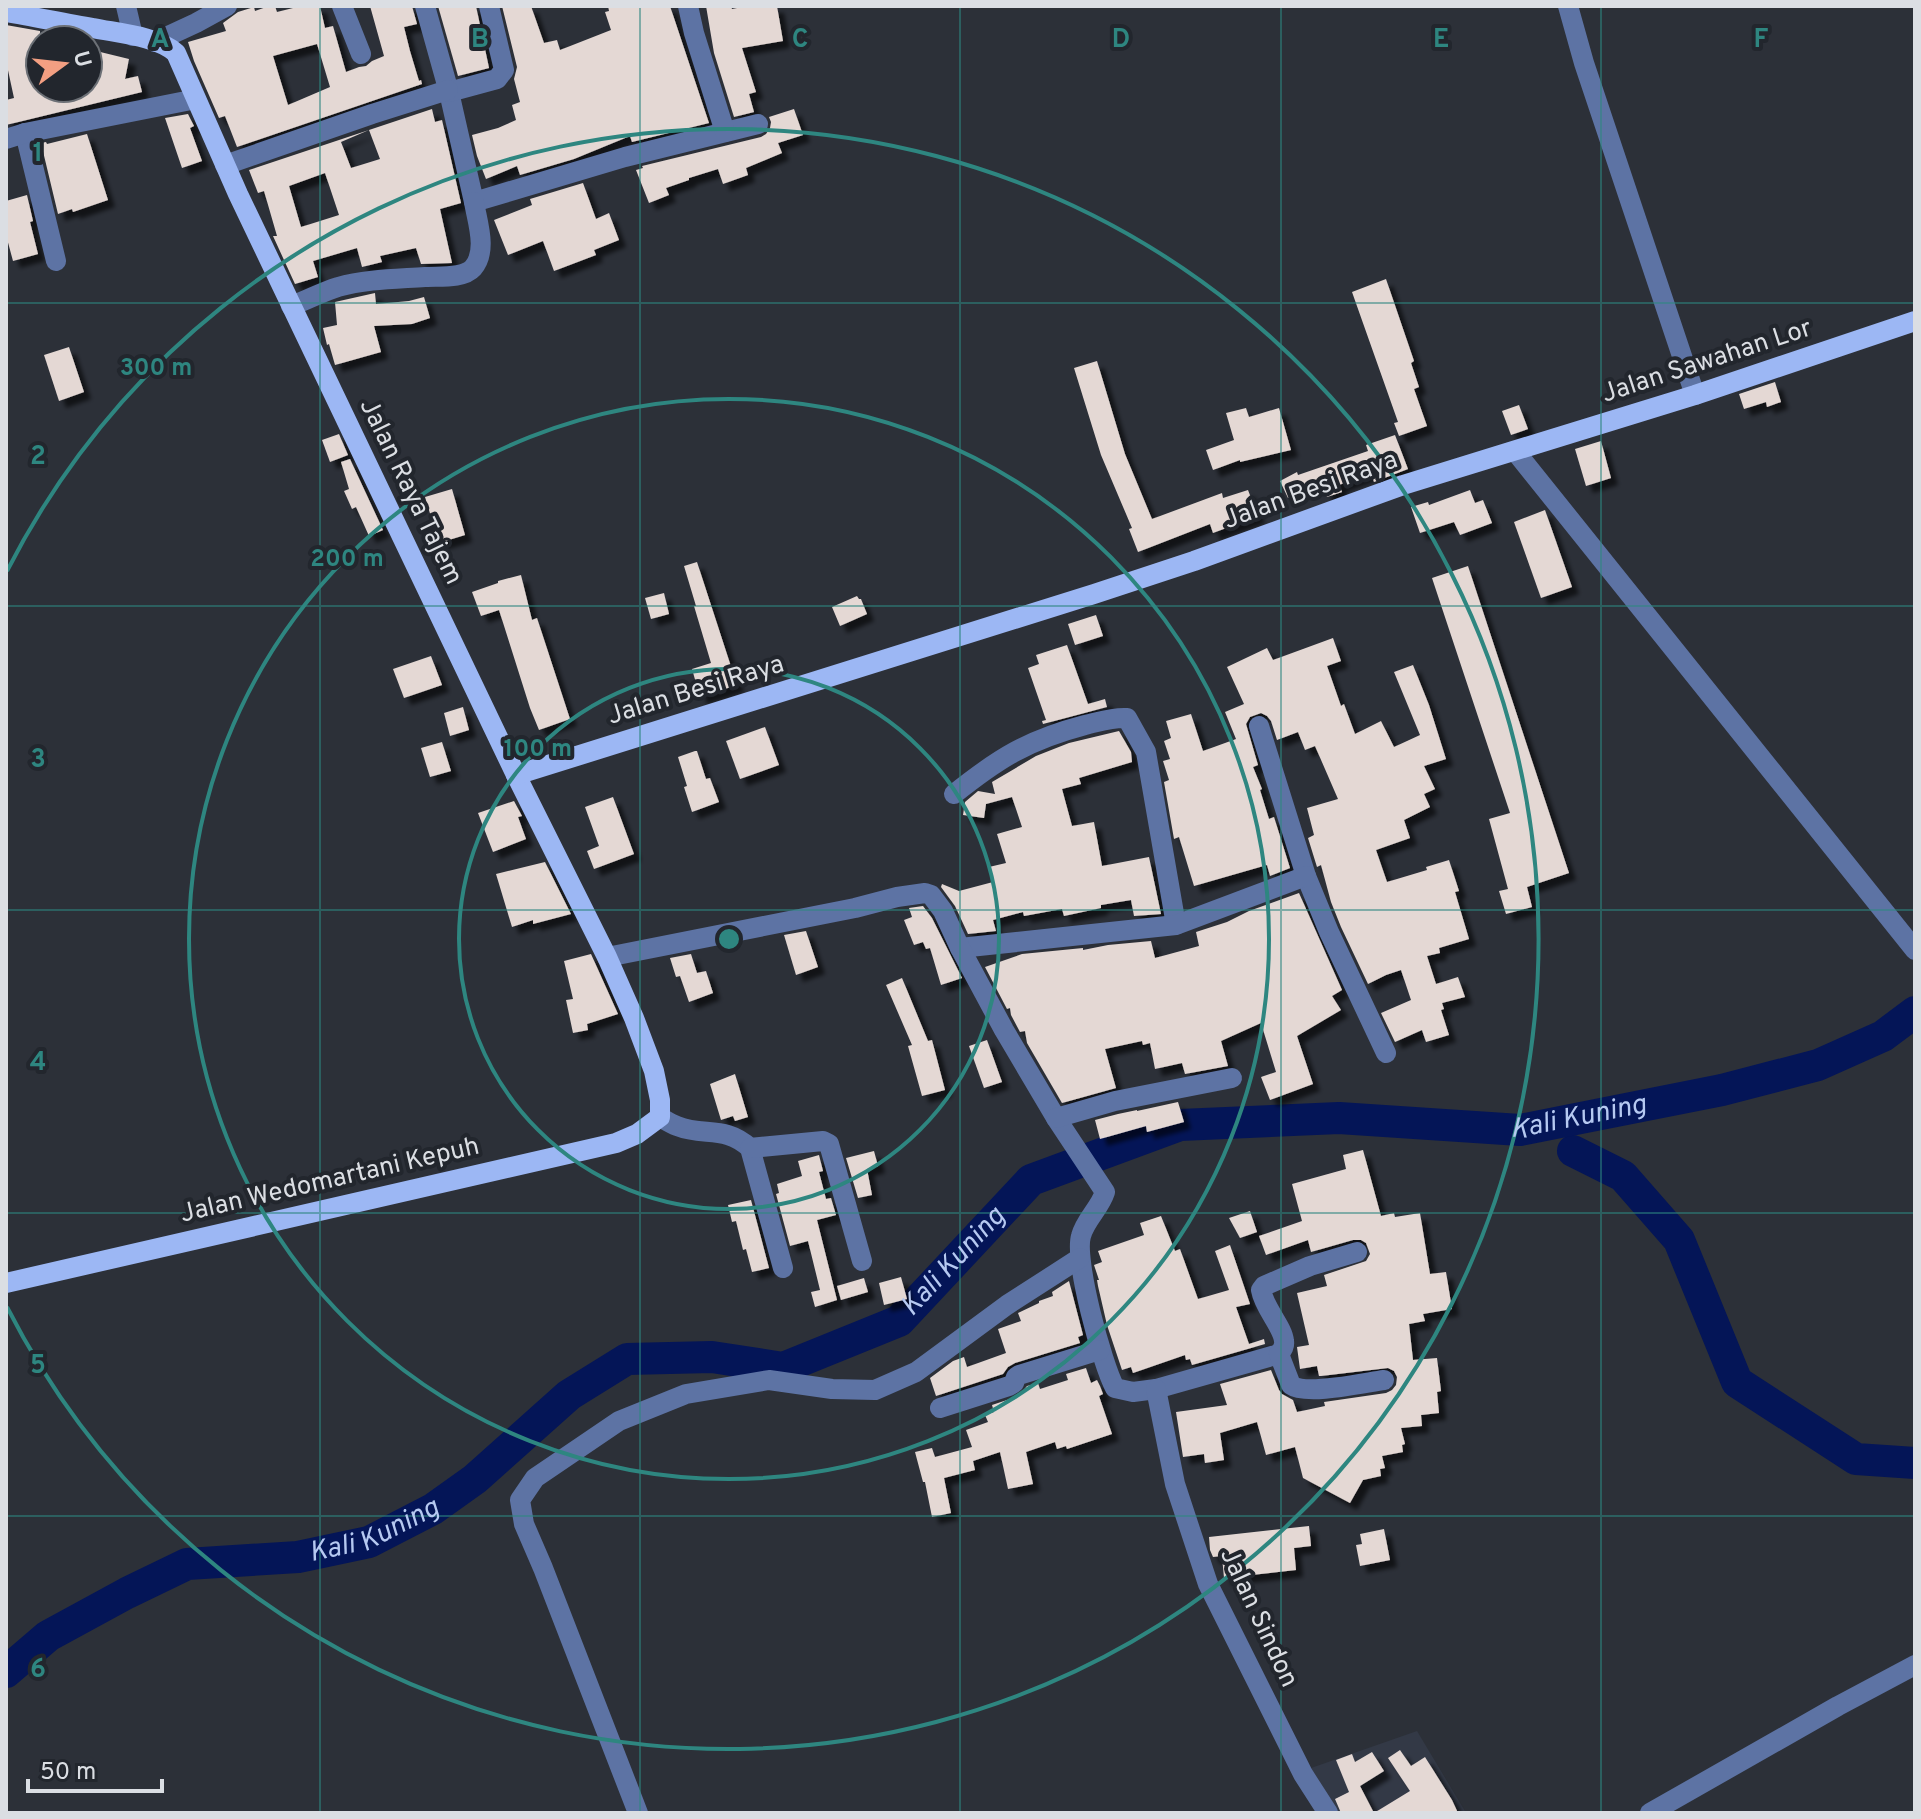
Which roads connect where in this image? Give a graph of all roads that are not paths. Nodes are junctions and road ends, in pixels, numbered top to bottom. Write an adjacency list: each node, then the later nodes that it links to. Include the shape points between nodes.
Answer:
1 (126, 6): 10 (street)
2 (227, 6): 9 (street)
3 (342, 6): 13 (street)
4 (425, 6): 14 (street)
5 (489, 6): 14 (street, via 504,70 497,79)
6 (688, 6): 17 (street)
7 (1568, 6): 24 (street)
8 (6, 12): 10 (main road)
9 (196, 23): 11 (street); 12 (street)
10 (133, 36): 11 (main road)
11 (155, 42): 12 (main road)
12 (176, 53): 15 (main road, Jalan Raya Tajem)
13 (361, 54)
14 (449, 91): 19 (street); 20 (street)
15 (196, 99): 18 (street); 19 (main road, Jalan Raya Tajem)
16 (758, 124): 17 (street)
17 (725, 132): 20 (street)
18 (16, 136): 21 (street)
19 (225, 165): 22 (main road, Jalan Raya Tajem)
20 (474, 202): 22 (street, via 480,255 468,272 338,287)
21 (56, 261)
22 (291, 306): 27 (main road, Jalan Raya Tajem)
23 (1915, 321): 24 (main road, Jalan Sawahan Lor)
24 (1695, 395): 25 (main road, Jalan Sawahan Lor)
25 (1515, 451): 27 (main road, Jalan Besi Raya, via 1094,594); 32 (street)
26 (1259, 726): 29 (street)
27 (516, 775): 33 (main road, Jalan Raya Tajem)
28 (954, 794): 30 (street, via 1021,747 1127,718 1146,752)
29 (1306, 876): 30 (street); 34 (street)
30 (1176, 925): 31 (street)
31 (960, 948): 33 (street, via 936,899 925,893); 37 (street)
32 (1915, 950)
33 (607, 957): 36 (main road, Jalan Raya Tajem, via 654,1071)
34 (1386, 1053)
35 (1232, 1078): 37 (street, via 1115,1101)
36 (660, 1117): 38 (street, via 678,1127 740,1138); 43 (main road, Jalan Wedomartani Kepuh, via 616,1143)
37 (1061, 1124): 40 (street, via 1105,1192 1082,1233)
38 (750, 1148): 41 (street, via 829,1144); 42 (street)
39 (1357, 1252): 45 (street, via 1264,1286 1263,1299 1284,1341)
40 (1080, 1258): 44 (street); 50 (street, via 916,1372 875,1390 769,1380 686,1394 619,1421 535,1478 520,1500 524,1524)
41 (862, 1261)
42 (783, 1268)
43 (6, 1283)
44 (1100, 1350): 47 (street, via 1115,1388); 48 (street, via 1019,1375 1009,1386)
45 (1279, 1354): 46 (street, via 1291,1385 1301,1390); 47 (street)
46 (1384, 1380)
47 (1156, 1389): 51 (street, Jalan Sindon, via 1175,1484 1208,1584 1303,1774)
48 (940, 1408)
49 (1915, 1665): 52 (street)
50 (638, 1813)
51 (1328, 1813)
52 (1650, 1813)

